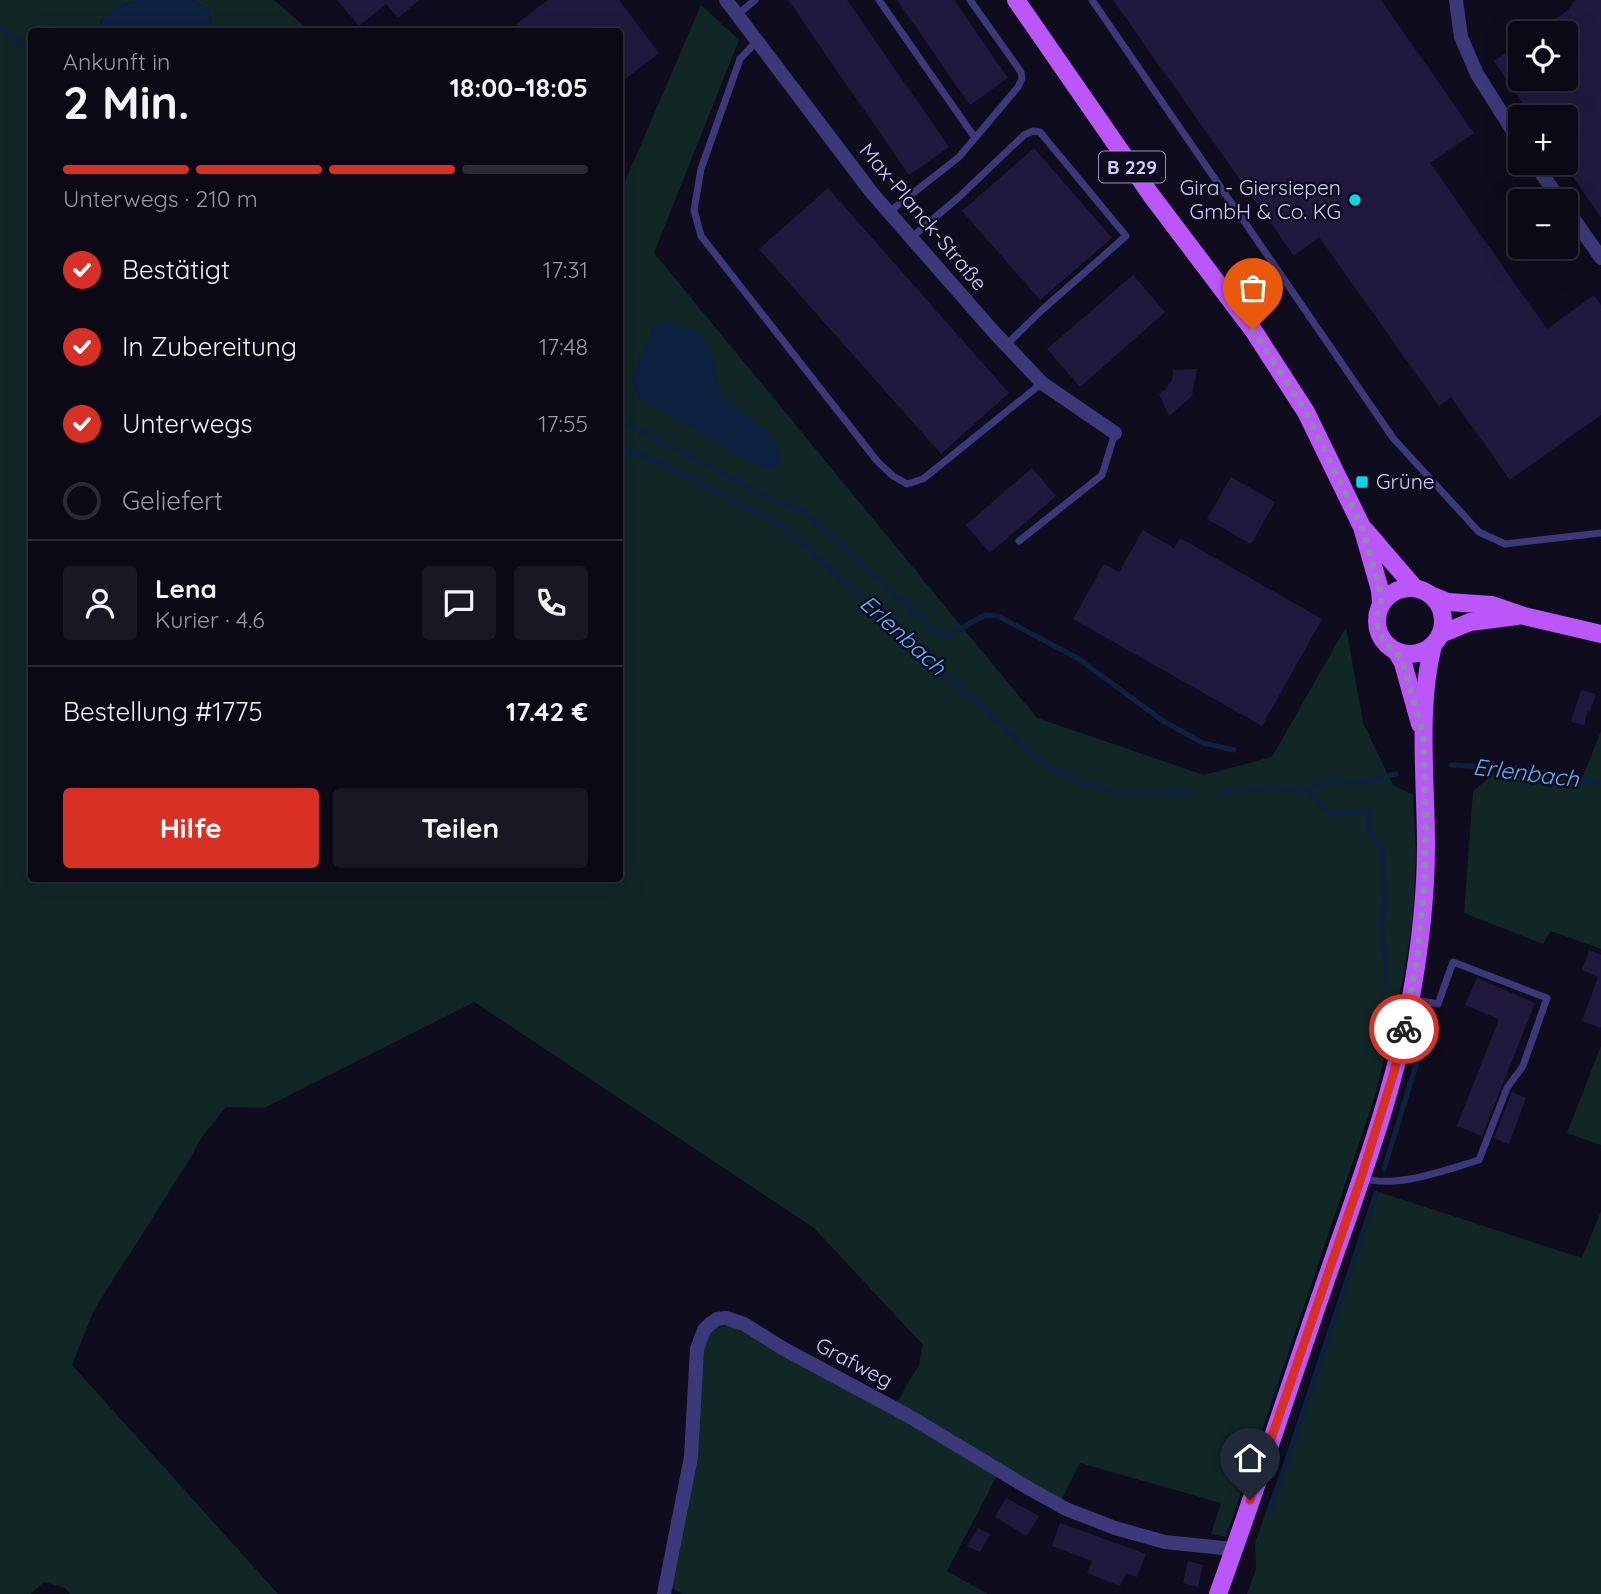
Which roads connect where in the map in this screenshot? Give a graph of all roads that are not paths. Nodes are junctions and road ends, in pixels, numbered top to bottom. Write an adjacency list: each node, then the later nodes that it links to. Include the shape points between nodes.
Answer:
1 (726, 0): 8 (street, Max-Planck-Straße)
2 (755, 0): 8 (lane)
3 (879, 0): 11 (lane)
4 (970, 0): 11 (lane, via 1022,79)
5 (1016, 0): 19 (main road, B 229, via 1281,371)
6 (1092, 0): 20 (lane, via 1393,438 1479,532 1505,544)
7 (1455, 0): 10 (street, via 1461,37 1477,74)
8 (737, 16): 9 (street, Max-Planck-Straße)
9 (756, 42): 12 (street, Max-Planck-Straße); 17 (lane, via 740,59 701,169 694,210 701,236 877,461 906,484 923,479)
10 (1508, 123)
11 (975, 138): 12 (lane, via 959,157)
12 (889, 212): 14 (street, Max-Planck-Straße)
13 (1578, 225): 15 (street)
14 (911, 238): 16 (street, Max-Planck-Straße); 16 (lane, via 1024,135 1040,132 1126,236)
15 (1601, 258)
16 (1006, 345): 17 (street, Max-Planck-Straße)
17 (1042, 383): 18 (street, Max-Planck-Straße)
18 (1115, 433): 21 (lane, via 1102,475)
19 (1362, 527): 22 (main road, B 229); 24 (main road, B 229)
20 (1601, 533)
21 (1019, 541)
22 (1414, 587): 23 (main road); 24 (main road, via 1395,590)
23 (1433, 596): 25 (main road, via 1448,602 1492,605); 27 (main road, via 1443,613)
24 (1381, 603): 28 (main road, via 1377,627 1383,642)
25 (1524, 616): 26 (main road); 27 (main road, via 1470,622)
26 (1601, 634)
27 (1437, 639): 28 (main road, via 1416,654); 29 (main road, via 1429,668)
28 (1396, 652): 29 (main road)
29 (1423, 734): 30 (main road, via 1424,889)
30 (1411, 999): 31 (main road); 31 (lane, via 1438,1004 1453,962 1547,998 1523,1066 1507,1088 1479,1160 1390,1182)
31 (1361, 1178): 32 (main road)
32 (1233, 1549): 33 (street, Grafweg, via 1165,1542 1066,1508 908,1415 726,1318 704,1330 697,1349 691,1457); 34 (main road)
33 (664, 1594)
34 (1218, 1594)

